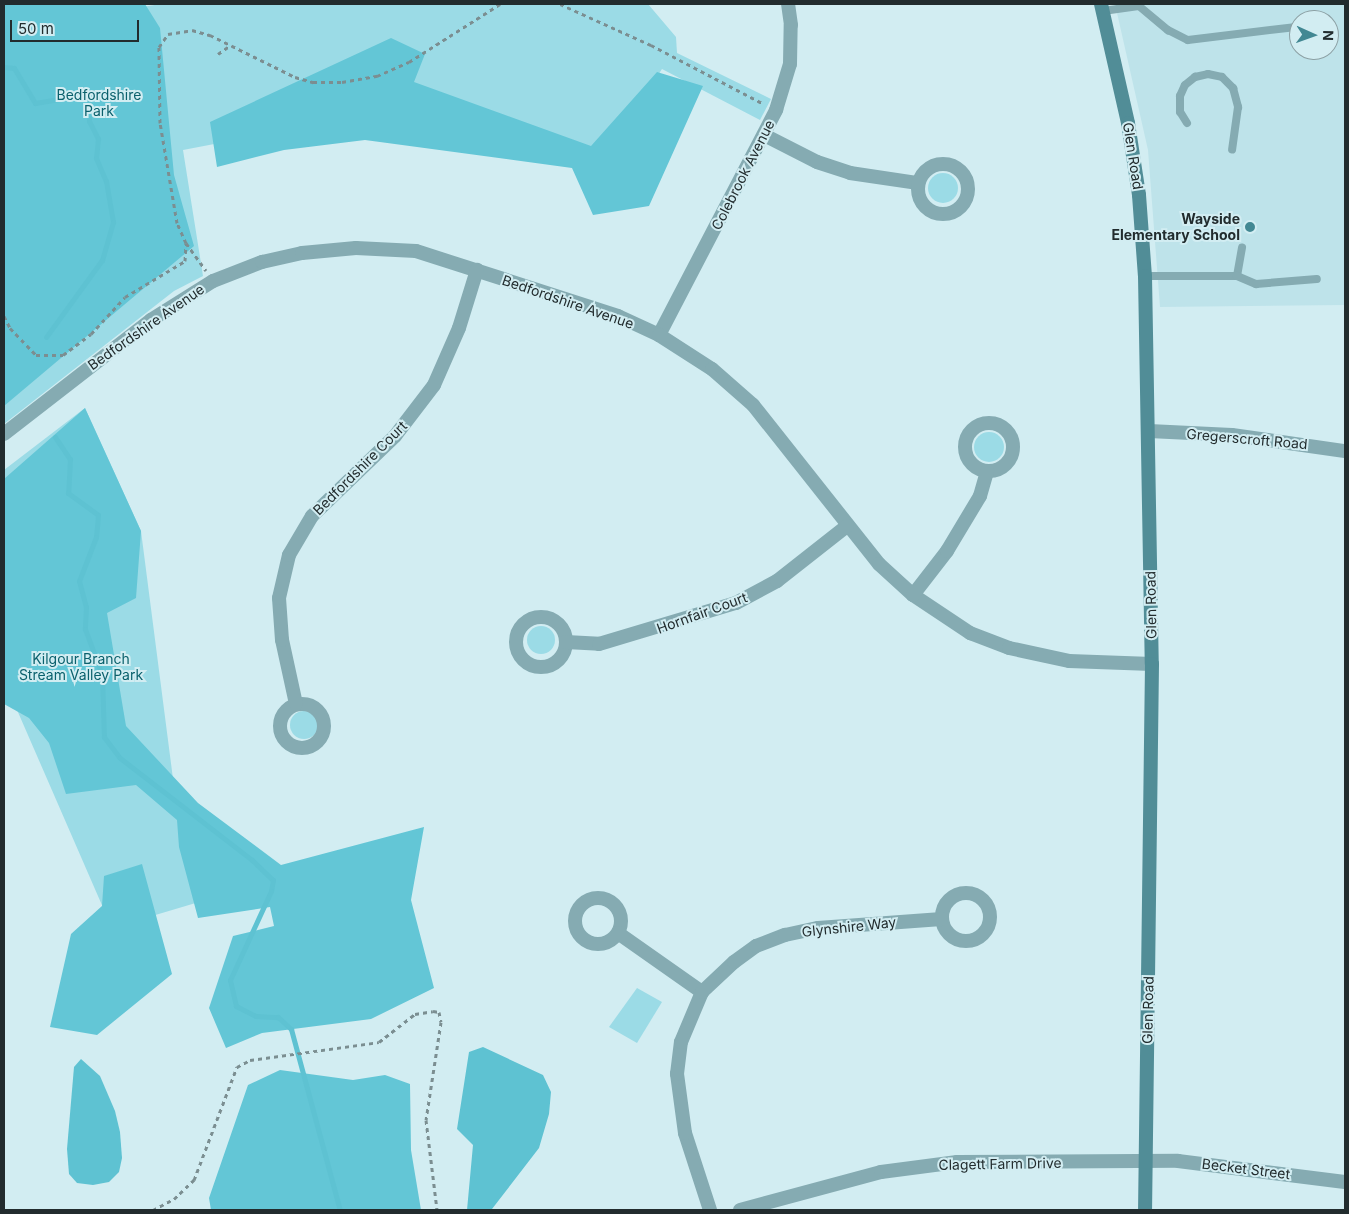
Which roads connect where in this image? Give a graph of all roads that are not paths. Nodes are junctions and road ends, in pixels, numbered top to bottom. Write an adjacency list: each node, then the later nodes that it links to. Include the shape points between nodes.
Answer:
1 (788, 4): 5 (street, Colebrook Avenue, via 790,64 776,110)
2 (1102, 7): 3 (lane, via 1139,6 1168,30 1188,40); 10 (main road, Glen Road, via 1128,123 1138,186)
3 (1289, 28)
4 (1187, 124): 6 (lane, via 1180,112 1180,96 1185,85 1195,77 1208,74 1222,77 1233,88 1238,107)
5 (764, 135): 7 (street, via 817,162 850,174); 13 (street, Colebrook Avenue)
6 (1232, 150)
7 (918, 183)
8 (1242, 247): 11 (lane)
9 (477, 270): 13 (street, Bedfordshire Avenue, via 618,316); 15 (street, Bedfordshire Avenue, via 416,252 356,248 262,262 213,281 151,320); 22 (street, Bedfordshire Court, via 459,328 434,385 395,436 312,516 289,555 279,598 282,640)
10 (1145, 276): 11 (lane); 14 (main road, Glen Road)
11 (1237, 276): 12 (lane, via 1256,284)
12 (1317, 279)
13 (659, 335): 18 (street, Bedfordshire Avenue, via 712,369 753,405)
14 (1148, 431): 16 (street, Gregerscroft Road, via 1232,435); 21 (main road, Glen Road)
15 (4, 434)
16 (1345, 451)
17 (987, 471): 19 (street, via 980,496 947,551)
18 (847, 526): 19 (street, Bedfordshire Avenue, via 878,564); 20 (street, Hornfair Court, via 777,581 736,603 599,644)
19 (913, 595): 21 (street, Bedfordshire Avenue, via 970,633 1009,648 1069,661)
20 (566, 642)
21 (1152, 664): 26 (main road, Glen Road)
22 (296, 704)
23 (942, 919): 25 (street, Glynshire Way, via 818,928 785,935 756,946)
24 (618, 933): 25 (street)
25 (702, 992): 28 (street, Glynshire Way, via 682,1042 678,1074 685,1132)
26 (1146, 1163): 27 (street, Becket Street, via 1178,1161); 29 (street, Clagett Farm Drive, via 957,1162 872,1174); 30 (main road, Glen Road)
27 (1345, 1182)
28 (710, 1210)
29 (740, 1210)
30 (1145, 1210)

